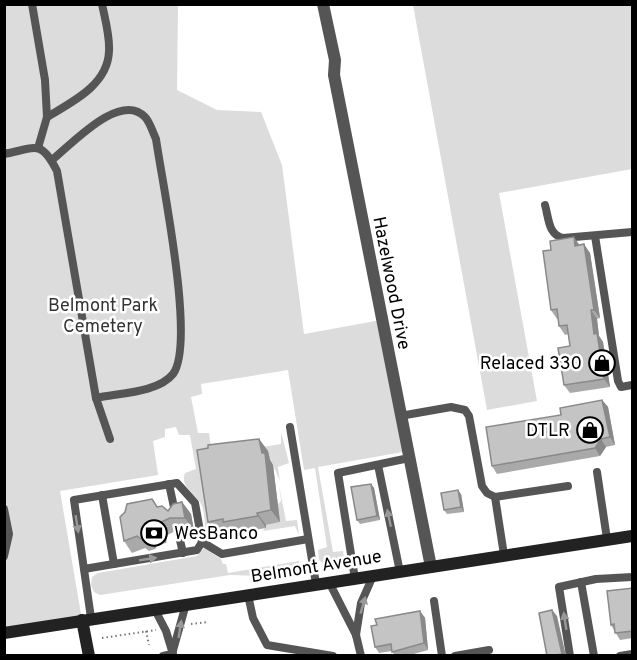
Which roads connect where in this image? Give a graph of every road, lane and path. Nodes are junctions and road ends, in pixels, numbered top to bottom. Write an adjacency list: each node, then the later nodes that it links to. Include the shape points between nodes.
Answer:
1 (32, 4): 4 (lane)
2 (102, 4): 4 (lane, via 110,52 105,70 89,91)
3 (323, 4): 13 (street, Hazelwood Drive)
4 (47, 117): 5 (lane)
5 (38, 148): 6 (lane); 7 (lane)
6 (4, 154)
7 (52, 160): 12 (lane); 12 (lane, via 111,112 129,109 146,117 156,139 181,309 179,356 174,373 161,385)
8 (545, 205): 10 (lane, via 557,237)
9 (633, 232): 10 (lane)
10 (595, 236): 11 (lane, via 618,381 621,387)
11 (633, 385)
12 (96, 398): 15 (lane)
13 (400, 416): 16 (street, Hazelwood Drive); 22 (lane, via 451,407 465,410 470,416 482,486)
14 (290, 427): 27 (lane)
15 (110, 440)
16 (409, 458): 17 (lane); 34 (street, Hazelwood Drive)
17 (378, 465): 36 (lane, one-way to 17); 39 (lane, via 338,473)
18 (597, 472): 28 (lane)
19 (169, 484): 21 (lane); 24 (lane); 29 (lane, via 177,483 195,503)
20 (568, 486): 22 (lane)
21 (102, 495): 33 (lane); 35 (lane, one-way to 35, via 74,500)
22 (495, 497): 31 (lane)
23 (4, 509): 32 (lane, via 9,534)
24 (176, 517)
25 (179, 536): 30 (lane)
26 (633, 536): 28 (main road, Belmont Avenue)
27 (308, 539): 29 (lane, via 222,554); 42 (lane)
28 (607, 539): 31 (main road, Belmont Avenue)
29 (202, 542): 30 (lane, via 197,550)
30 (183, 553): 33 (lane, one-way to 30)
31 (504, 555): 34 (main road, Belmont Avenue)
32 (4, 556)
33 (114, 564): 35 (lane)
34 (431, 567): 36 (main road, Belmont Avenue)
35 (84, 569): 47 (lane)
36 (400, 572): 37 (main road, Belmont Avenue)
37 (373, 576): 39 (main road, Belmont Avenue); 50 (lane, one-way to 37, via 361,603)
38 (633, 577): 41 (lane)
39 (355, 579): 40 (main road, Belmont Avenue)
40 (329, 582): 42 (main road, Belmont Avenue); 50 (lane)
41 (581, 582): 55 (lane); 62 (lane, one-way to 41, via 560,587)
42 (316, 584): 43 (main road, Belmont Avenue)
43 (248, 595): 45 (main road, Belmont Avenue); 58 (lane, via 253,618 267,645)
44 (434, 602): 60 (lane)
45 (186, 604): 46 (main road, Belmont Avenue); 54 (lane, one-way to 45)
46 (154, 608): 47 (main road, Belmont Avenue); 54 (lane)
47 (87, 619): 49 (main road, Belmont Avenue); 56 (main road)
48 (146, 631): 51 (path)
49 (4, 633)
50 (356, 635): 59 (lane)
51 (149, 645)
52 (489, 650): 61 (lane)
53 (633, 654): 63 (lane)
54 (173, 655): 57 (lane)
55 (595, 655)
56 (89, 656)
57 (163, 656)
58 (333, 656)
59 (361, 656)
60 (442, 656)
61 (455, 656)
62 (570, 656)
63 (620, 656)

